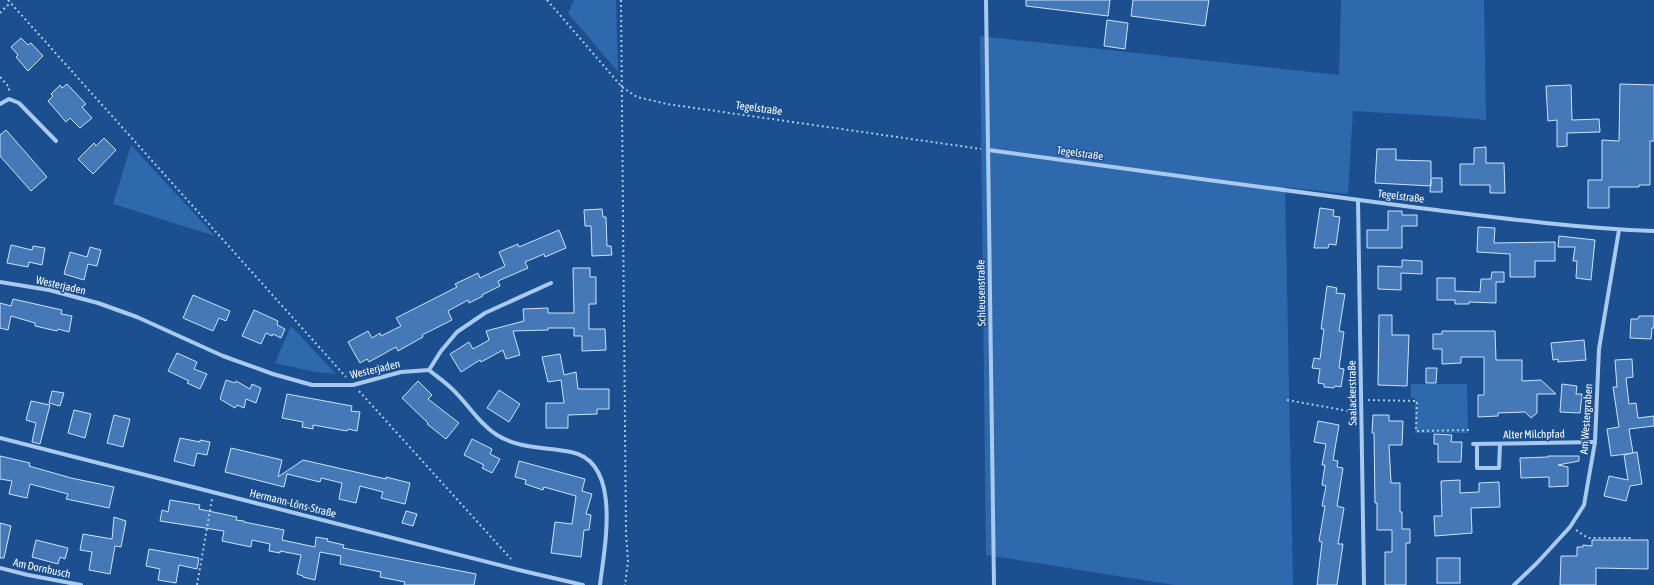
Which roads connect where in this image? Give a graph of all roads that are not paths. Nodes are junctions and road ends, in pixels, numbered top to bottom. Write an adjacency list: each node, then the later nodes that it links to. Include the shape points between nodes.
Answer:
1 (986, 0): 4 (street, Schleusenstraße)
2 (0, 104): 3 (street, via 9,100 19,103)
3 (56, 141)
4 (988, 150): 5 (street, Tegelstraße); 18 (street, Schleusenstraße)
5 (1358, 200): 6 (street, Tegelstraße); 19 (street, Saalackerstraße)
6 (1619, 230): 7 (street, Tegelstraße); 12 (street, Am Westergraben, via 1599,349)
7 (1654, 231)
8 (0, 282): 10 (street, Westerjaden, via 49,290 98,303 137,317 223,356 273,374 312,384 353,385 401,372)
9 (551, 283): 10 (street, via 486,313 457,332 441,350)
10 (429, 370): 17 (street, via 451,388 483,424 497,435 516,444 573,452 587,460 594,468 602,481 607,499 608,521)
11 (0, 438): 16 (street, Hermann-Löns-Straße)
12 (1595, 442): 13 (street, Alter Milchpfad); 20 (street, Am Westergraben, via 1584,505 1571,525)
13 (1500, 444): 13 (street, Alter Milchpfad, via 1475,444 1477,468 1499,468)
14 (0, 568): 15 (street, Am Dornbusch)
15 (81, 585)
16 (583, 585)
17 (600, 585)
18 (994, 585)
19 (1364, 585)
20 (1514, 585)

